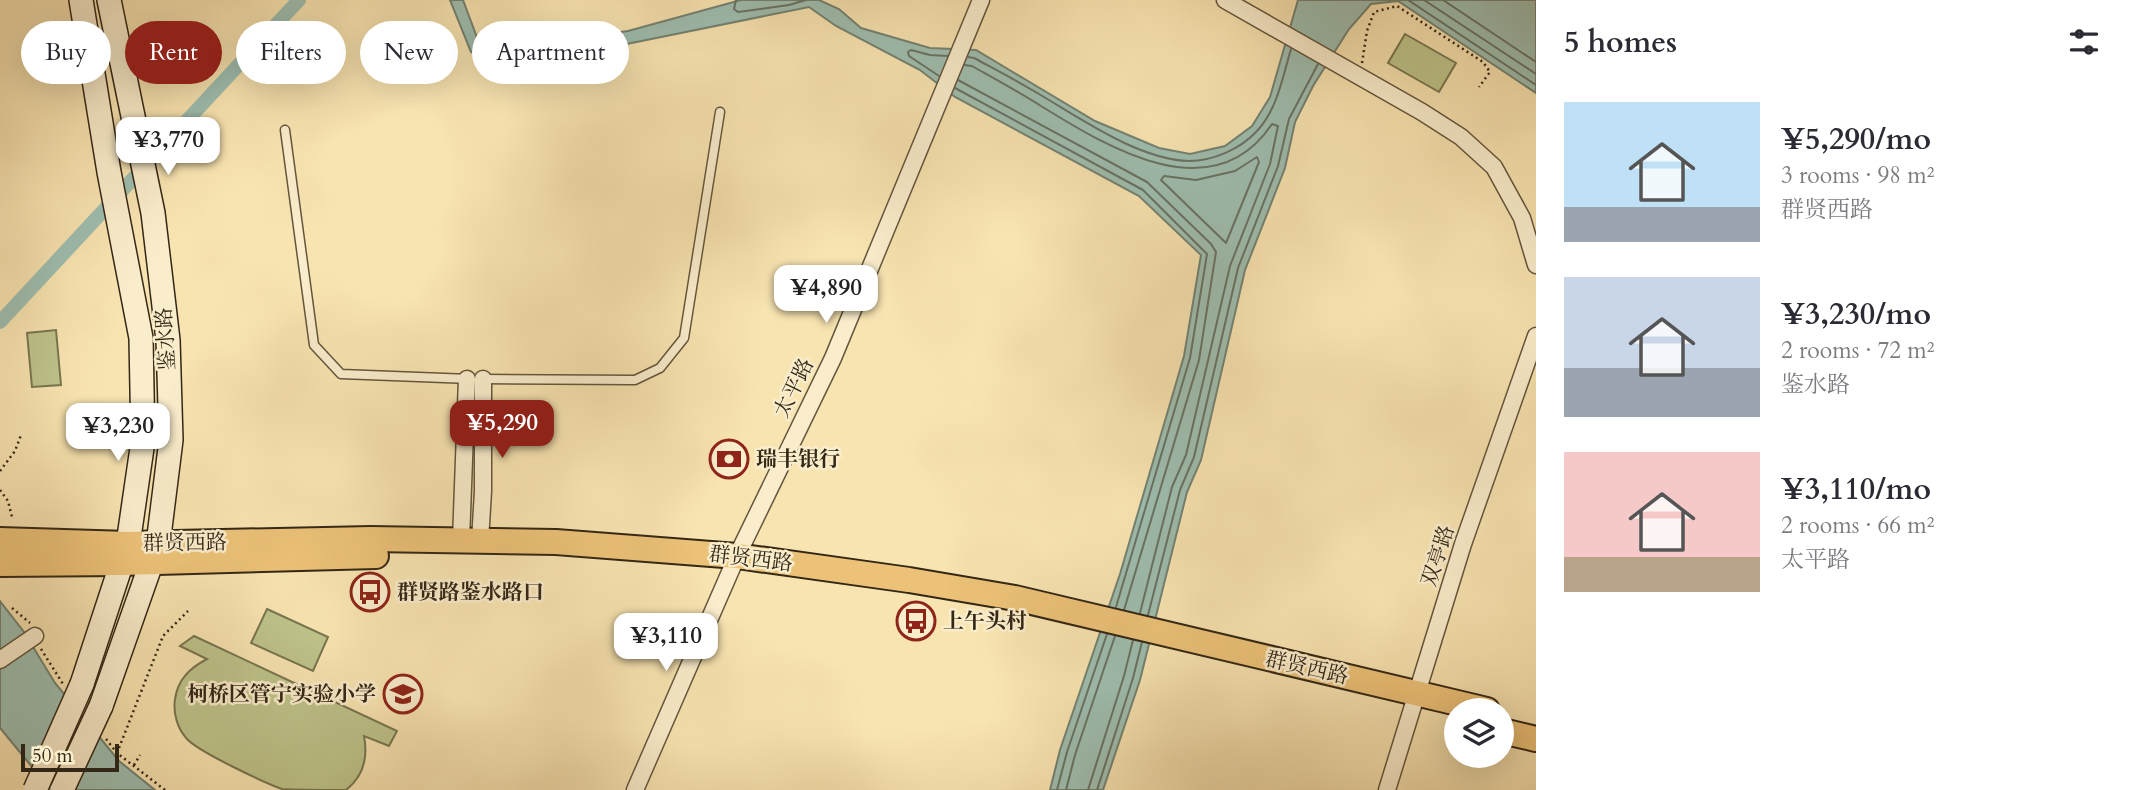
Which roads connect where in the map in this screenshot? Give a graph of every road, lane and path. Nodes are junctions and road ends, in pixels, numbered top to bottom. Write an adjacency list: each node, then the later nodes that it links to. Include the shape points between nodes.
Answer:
1 (81, 0): 20 (street, 鉴水路, via 141,338 144,442)
2 (109, 0): 19 (street, 鉴水路, via 153,213 168,340 171,440)
3 (981, 0): 22 (street, 太平路, via 832,358)
4 (1225, 0): 7 (street)
5 (1395, 0): 6 (path)
6 (1397, 6): 7 (path, via 1374,12); 8 (path, via 1483,62 1490,72)
7 (1360, 77): 11 (street, via 1461,137 1494,167 1522,218)
8 (1479, 87)
9 (720, 112): 13 (lane, via 684,338 660,368 635,380)
10 (285, 130): 13 (lane, via 314,345 341,374)
11 (1536, 265)
12 (1536, 336): 26 (street, 双亭路)
13 (475, 379): 18 (street, via 483,491)
14 (21, 435): 15 (path)
15 (0, 471)
16 (0, 490): 17 (path)
17 (12, 517)
18 (470, 541): 19 (main road, 群贤西路, via 371,539); 22 (main road, 群贤西路, via 556,542)
19 (155, 553): 20 (main road, 群贤西路); 22 (main road, 群贤西路, via 515,554); 36 (street, 鉴水路, bridge, via 101,706)
20 (125, 554): 21 (main road, 群贤西路); 35 (street, 鉴水路, bridge, via 82,684)
21 (1, 556)
22 (734, 563): 26 (main road, 群贤西路, via 909,580 1015,598 1099,626); 38 (street, 太平路)
23 (188, 611): 34 (path, via 163,636 117,753)
24 (35, 636): 25 (street)
25 (0, 660)
26 (1414, 700): 27 (main road, 群贤西路); 28 (main road, 群贤西路); 39 (street, 双亭路)
27 (1444, 704)
28 (1444, 714)
29 (1514, 717): 30 (main road)
30 (1536, 723)
31 (1514, 734): 32 (main road)
32 (1536, 739)
33 (141, 755): 34 (path)
34 (134, 765): 37 (path)
35 (35, 790)
36 (62, 790)
37 (165, 790)
38 (635, 790)
39 (1387, 790)

